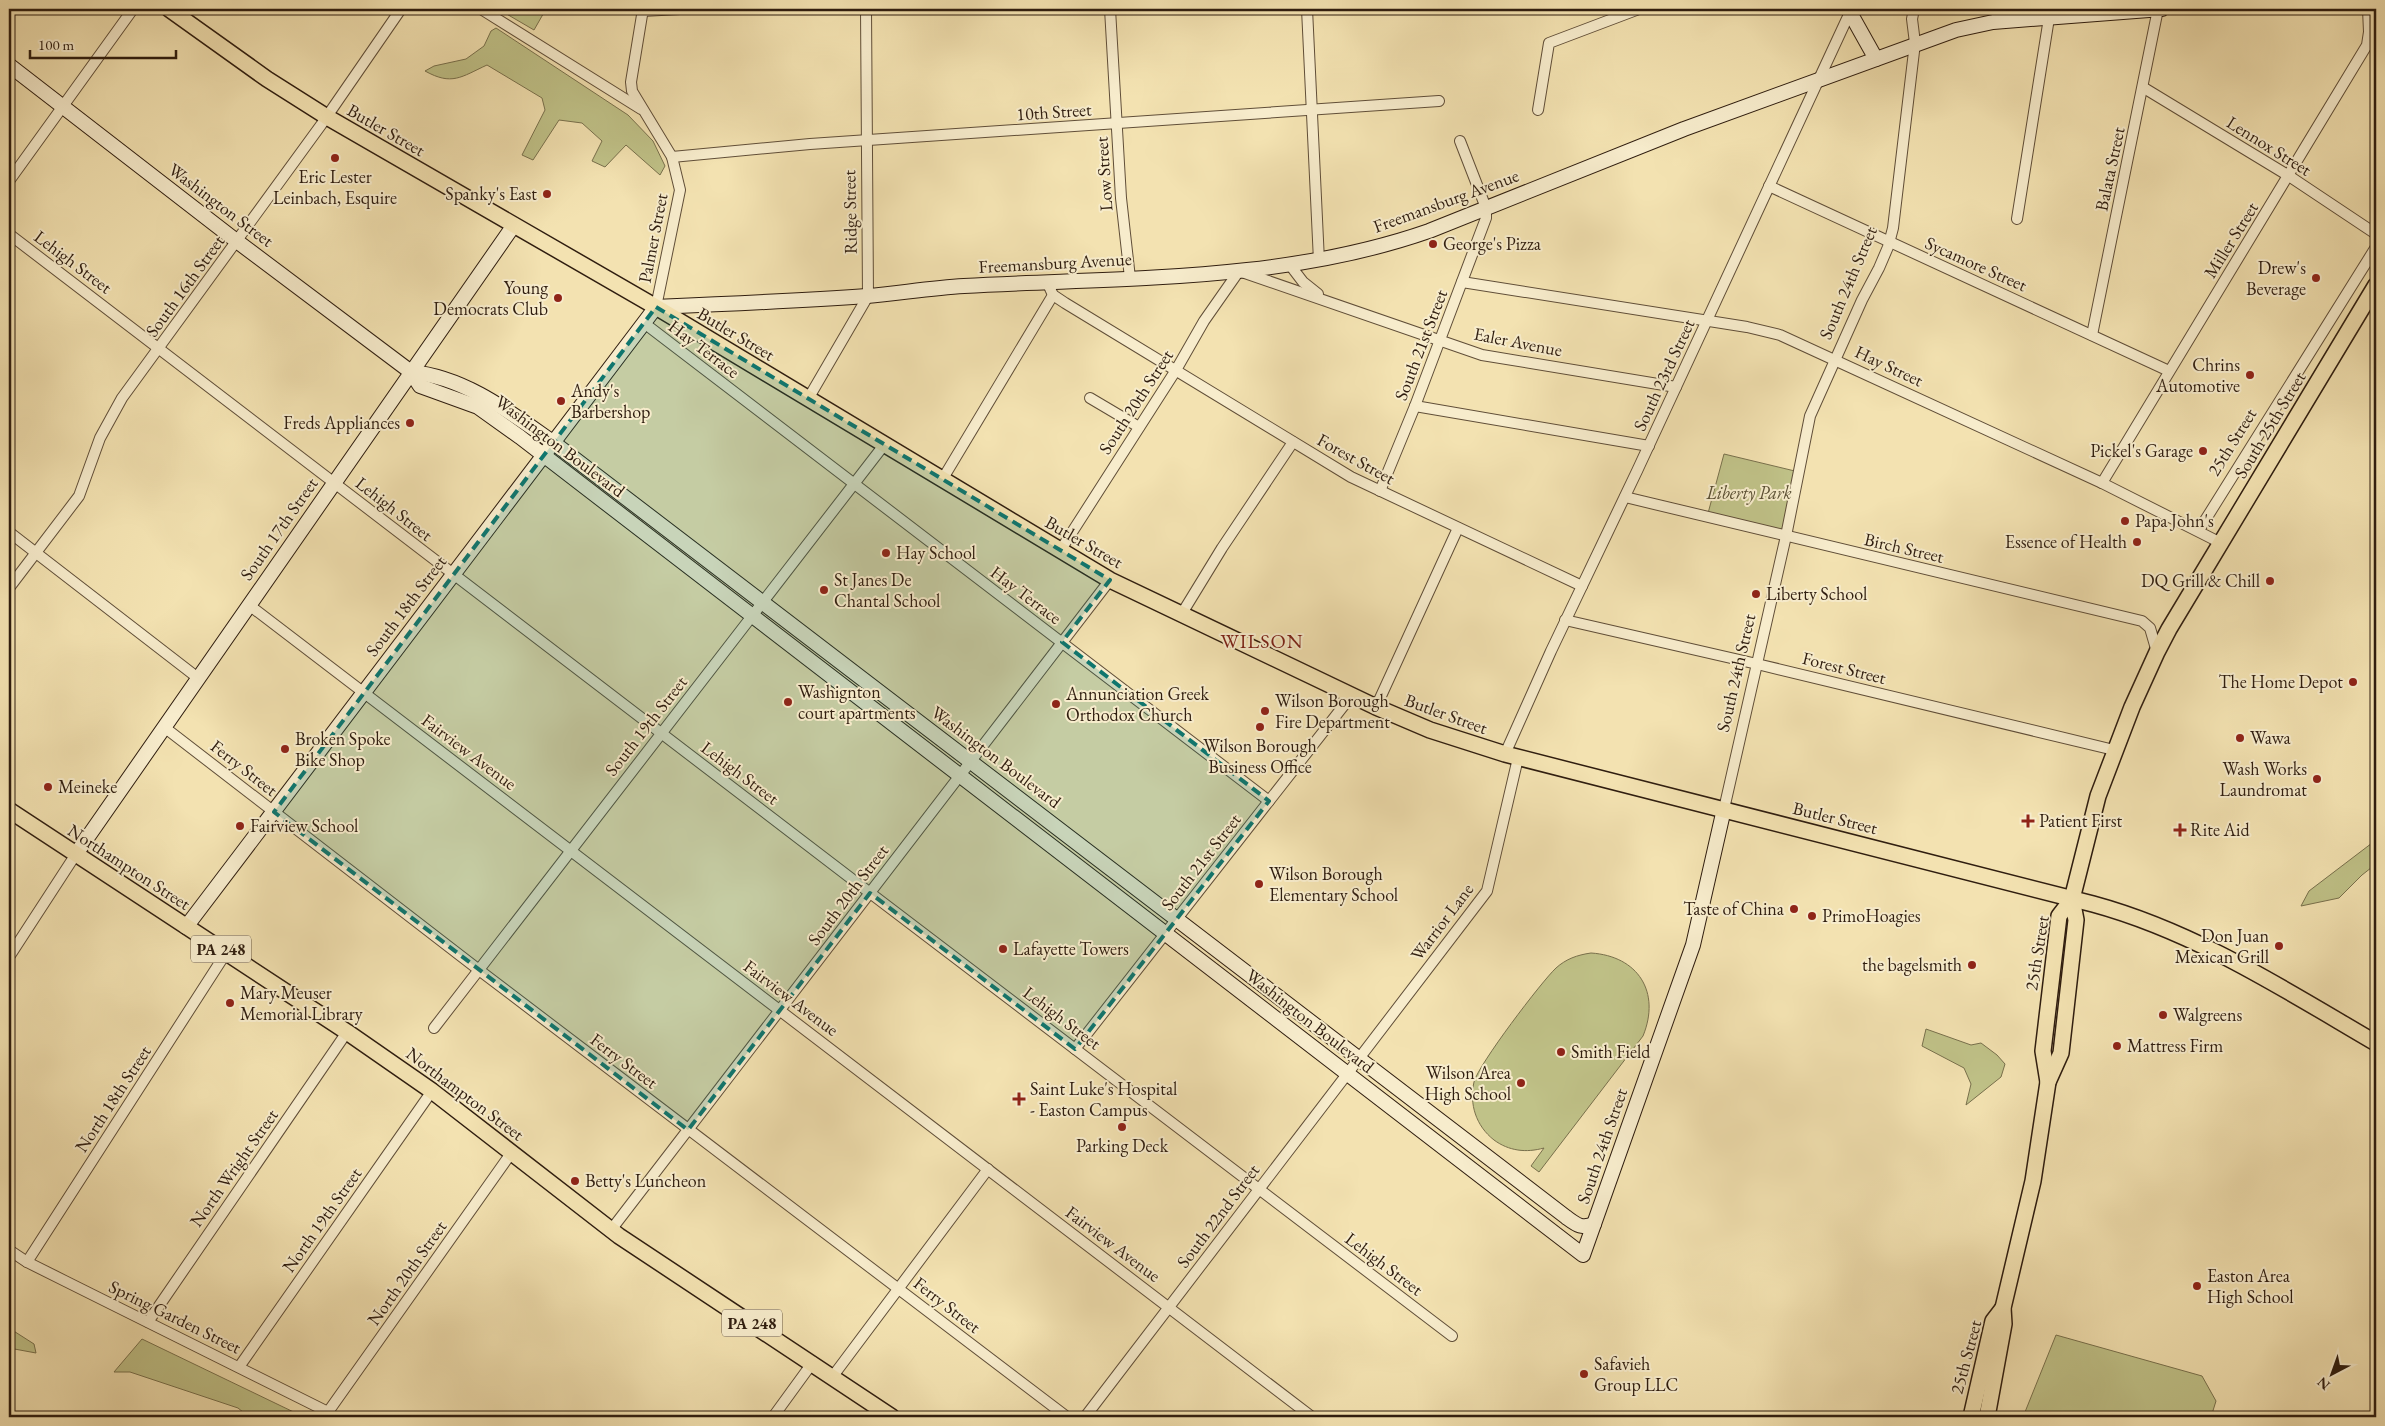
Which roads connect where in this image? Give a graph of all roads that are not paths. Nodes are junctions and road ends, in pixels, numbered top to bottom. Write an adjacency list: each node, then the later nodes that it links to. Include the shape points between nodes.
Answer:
1 (133, 9): 22 (street)
2 (169, 9): 26 (main road, Butler Street)
3 (401, 9): 26 (street, South 16th Street)
4 (481, 9): 23 (street)
5 (680, 9): 13 (street)
6 (866, 9): 28 (street, Ridge Street)
7 (1110, 9): 27 (street, Low Street)
8 (1307, 9): 24 (street)
9 (1639, 9): 25 (street, via 1549,43)
10 (1914, 9): 16 (street, South 24th Street)
11 (2159, 9): 15 (street, Freemansburg Avenue); 20 (street, Balata Street)
12 (2368, 9): 31 (street, Miller Street, via 2367,45)
13 (641, 10): 23 (street, Palmer Street, via 631,82 632,91)
14 (1850, 10): 17 (street); 19 (street, South 23rd Street)
15 (2049, 18): 16 (street, Freemansburg Avenue, via 1982,23); 35 (street)
16 (1915, 43): 17 (street, Freemansburg Avenue); 40 (street, South 24th Street)
17 (1876, 59): 19 (street, Freemansburg Avenue)
18 (9, 64): 22 (street, Washington Street)
19 (1818, 82): 33 (street, South 23rd Street); 34 (street, Freemansburg Avenue, via 1684,128)
20 (2144, 88): 31 (street, Lennox Street); 54 (street, Balata Street)
21 (1440, 101): 24 (street, 10th Street)
22 (62, 106): 32 (street); 39 (street, Washington Street)
23 (643, 110): 30 (street, Palmer Street)
24 (1311, 110): 27 (street, 10th Street); 42 (street)
25 (1538, 110)
26 (327, 117): 36 (main road, Butler Street); 39 (street, South 16th Street)
27 (1118, 124): 28 (street, 10th Street); 45 (street, Low Street, via 1121,198)
28 (866, 141): 30 (street, 10th Street); 49 (street, Ridge Street)
29 (1460, 141): 34 (street)
30 (672, 157): 51 (street, Palmer Street, via 680,190)
31 (2290, 176): 38 (street, Lennox Street); 59 (street, Miller Street)
32 (9, 181)
33 (1769, 186): 40 (street, Sycamore Street); 52 (street, South 23rd Street)
34 (1486, 208): 42 (street, Freemansburg Avenue, via 1398,242); 46 (street, South 21st Street, via 1486,218)
35 (2017, 219)
36 (514, 225): 51 (main road, Butler Street); 60 (street, South 17th Street)
37 (9, 234): 56 (street, Lehigh Street)
38 (2376, 234)
39 (237, 242): 56 (street, South 16th Street); 60 (street, Washington Street)
40 (1889, 242): 54 (street, Sycamore Street); 57 (street, South 24th Street)
41 (2376, 247): 78 (street, 25th Street)
42 (1319, 261): 43 (street, Freemansburg Avenue)
43 (1290, 265): 44 (street, Freemansburg Avenue); 50 (street, Ealer Avenue, via 1303,282)
44 (1239, 271): 45 (street, Freemansburg Avenue); 50 (street, Ealer Avenue); 58 (street, South 20th Street, via 1204,321)
45 (1130, 278): 48 (street, Freemansburg Avenue)
46 (1462, 282): 52 (street, Hay Street); 55 (street, South 21st Street)
47 (2376, 285): 81 (main road, South 25th Street)
48 (1050, 289): 49 (street, Freemansburg Avenue, via 964,286); 58 (street, Forest Street); 71 (street)
49 (868, 296): 51 (street, Freemansburg Avenue); 63 (street)
50 (1330, 301): 55 (street, Ealer Avenue)
51 (656, 307): 53 (street, South 18th Street); 63 (main road, Butler Street)
52 (1706, 322): 57 (street, Hay Street, via 1770,331); 61 (street, South 23rd Street)
53 (644, 323): 66 (street, South 18th Street); 74 (street, Hay Terrace)
54 (2092, 335): 59 (street, Sycamore Street)
55 (1438, 340): 61 (street, Ealer Avenue, via 1482,355); 64 (street, South 21st Street)
56 (160, 349): 73 (street, Lehigh Street); 83 (street, South 16th Street, via 110,417 79,496)
57 (1836, 360): 72 (street, Hay Street); 80 (street, South 24th Street, via 1810,416)
58 (1176, 370): 65 (street, South 20th Street); 67 (street, Forest Street)
59 (2169, 371): 72 (street, Miller Street)
60 (412, 372): 66 (street, Washington Boulevard, via 431,374 462,386 513,414); 70 (street, Washington Boulevard, via 420,386 478,407); 73 (street, South 17th Street)
61 (1676, 386): 69 (street, South 23rd Street)
62 (1090, 398): 65 (street)
63 (808, 399): 68 (main road, Butler Street)
64 (1415, 406): 69 (street); 75 (street, South 21st Street)
65 (1139, 427): 82 (street, South 20th Street)
66 (554, 442): 70 (street, South 18th Street); 88 (street, Washington Boulevard)
67 (1293, 442): 75 (street, Forest Street); 90 (street)
68 (884, 445): 71 (main road, Butler Street); 74 (street, South 19th Street)
69 (1649, 446): 76 (street, South 23rd Street)
70 (544, 456): 84 (street, South 18th Street); 91 (street, Washington Boulevard)
71 (942, 480): 82 (main road, Butler Street)
72 (2102, 482): 78 (street, Hay Street)
73 (334, 483): 84 (street, Lehigh Street); 89 (street, South 17th Street)
74 (854, 484): 88 (street, South 19th Street); 93 (street, Hay Terrace)
75 (1380, 491): 77 (street, Forest Street)
76 (1625, 497): 80 (street, Birch Street); 86 (street, South 23rd Street)
77 (1458, 528): 86 (street, Forest Street); 99 (street)
78 (2199, 530): 81 (street, Hay Street)
79 (9, 532): 83 (street)
80 (1786, 536): 94 (street, Birch Street, via 2142,621 2150,628); 95 (street, South 24th Street)
81 (2221, 543): 94 (main road, South 25th Street)
82 (1060, 550): 85 (main road, Butler Street)
83 (36, 553): 87 (street, South 16th Street); 96 (street)
84 (453, 575): 97 (street, South 18th Street); 101 (street, Lehigh Street)
85 (1110, 580): 90 (main road, Butler Street); 93 (street, South 20th Street)
86 (1582, 586): 92 (street, South 23rd Street)
87 (9, 588)
88 (762, 602): 91 (street, South 19th Street); 104 (street, Washington Boulevard)
89 (250, 605): 96 (street, South 17th Street); 97 (street, Fairview Avenue)
90 (1181, 615): 98 (main road, Butler Street)
91 (752, 616): 101 (street, South 19th Street); 105 (street, Washington Boulevard)
92 (1565, 620): 95 (street, Forest Street); 103 (street, South 23rd Street)
93 (1062, 642): 104 (street, South 20th Street); 106 (street, Hay Terrace)
94 (2157, 652): 102 (main road, South 25th Street)
95 (1757, 664): 102 (street, Forest Street); 107 (street, South 24th Street)
96 (198, 678): 100 (street, South 17th Street)
97 (364, 692): 109 (street, South 18th Street); 110 (street, Fairview Avenue)
98 (1352, 695): 99 (main road, Butler Street); 106 (street, South 21st Street)
99 (1376, 707): 103 (main road, Butler Street, via 1430,730)
100 (164, 727): 109 (street, Ferry Street); 111 (street, South 17th Street)
101 (661, 733): 110 (street, South 19th Street); 112 (street, Lehigh Street)
102 (2114, 750): 113 (main road, South 25th Street, via 2092,818)
103 (1512, 756): 107 (main road, Butler Street); 125 (street, Warrior Lane, via 1487,891)
104 (970, 762): 105 (street, South 20th Street); 114 (street, Washington Boulevard)
105 (960, 776): 112 (street, South 20th Street); 116 (street, Washington Boulevard)
106 (1269, 801): 114 (street, South 21st Street)
107 (1724, 809): 113 (main road, Butler Street); 132 (street, South 24th Street, via 1693,945)
108 (9, 810): 111 (main road, Northampton Street / PA 248)
109 (274, 812): 115 (street, South 18th Street); 119 (street, Ferry Street)
110 (571, 850): 119 (street, South 19th Street); 120 (street, Fairview Avenue)
111 (76, 854): 115 (main road, Northampton Street / PA 248); 118 (street)
112 (870, 893): 120 (street, South 20th Street); 124 (street, Lehigh Street)
113 (2072, 899): 123 (main road, Butler Street, via 2140,918 2182,935 2243,966); 139 (main road, 25th Street, via 2058,916 2043,1051 2048,1082 2033,1181)
114 (1177, 919): 116 (street, South 21st Street); 125 (street, Washington Boulevard)
115 (186, 927): 117 (main road, Northampton Street / PA 248)
116 (1165, 934): 124 (street, South 21st Street); 126 (street, Washington Boulevard)
117 (226, 953): 122 (main road, Northampton Street / PA 248); 136 (street, North 18th Street)
118 (9, 957)
119 (479, 970): 121 (street, South 19th Street); 128 (street, Ferry Street)
120 (780, 1010): 128 (street, South 20th Street); 130 (street, Fairview Avenue)
121 (434, 1028)
122 (347, 1032): 127 (main road, Northampton Street / PA 248); 140 (street, North Wright Street)
123 (2376, 1043)
124 (1075, 1049): 131 (street, Lehigh Street)
125 (1359, 1059): 126 (street, South 22nd Street); 132 (street, Washington Boulevard, via 1579,1227)
126 (1347, 1074): 131 (street, South 22nd Street); 135 (street, Washington Boulevard)
127 (432, 1091): 129 (main road, Northampton Street / PA 248); 143 (street, North 19th Street)
128 (688, 1130): 133 (street, South 20th Street); 137 (street, Ferry Street)
129 (512, 1152): 133 (main road, Northampton Street / PA 248); 145 (street, North 20th Street)
130 (988, 1169): 137 (street); 138 (street, Fairview Avenue)
131 (1259, 1189): 138 (street, South 22nd Street); 141 (street, Lehigh Street)
132 (1594, 1224): 135 (street, South 24th Street)
133 (611, 1230): 142 (main road, Northampton Street / PA 248)
134 (9, 1250): 136 (street, Spring Garden Street)
135 (1583, 1255)
136 (27, 1262): 140 (street, Spring Garden Street)
137 (898, 1288): 144 (street); 148 (street, Ferry Street)
138 (1169, 1308): 149 (street, South 22nd Street); 150 (street, Fairview Avenue)
139 (2003, 1308): 151 (main road, 25th Street, via 1993,1321); 152 (main road, 25th Street, via 2004,1324)
140 (148, 1322): 143 (street, Spring Garden Street)
141 (1452, 1336)
142 (813, 1362): 144 (main road, Northampton Street / PA 248); 146 (street)
143 (239, 1367): 145 (street, Spring Garden Street)
144 (833, 1376): 147 (main road, Northampton Street / PA 248)
145 (328, 1412)
146 (773, 1417)
147 (892, 1417)
148 (1066, 1417)
149 (1085, 1417)
150 (1312, 1417)
151 (1971, 1417)
152 (1987, 1417)

